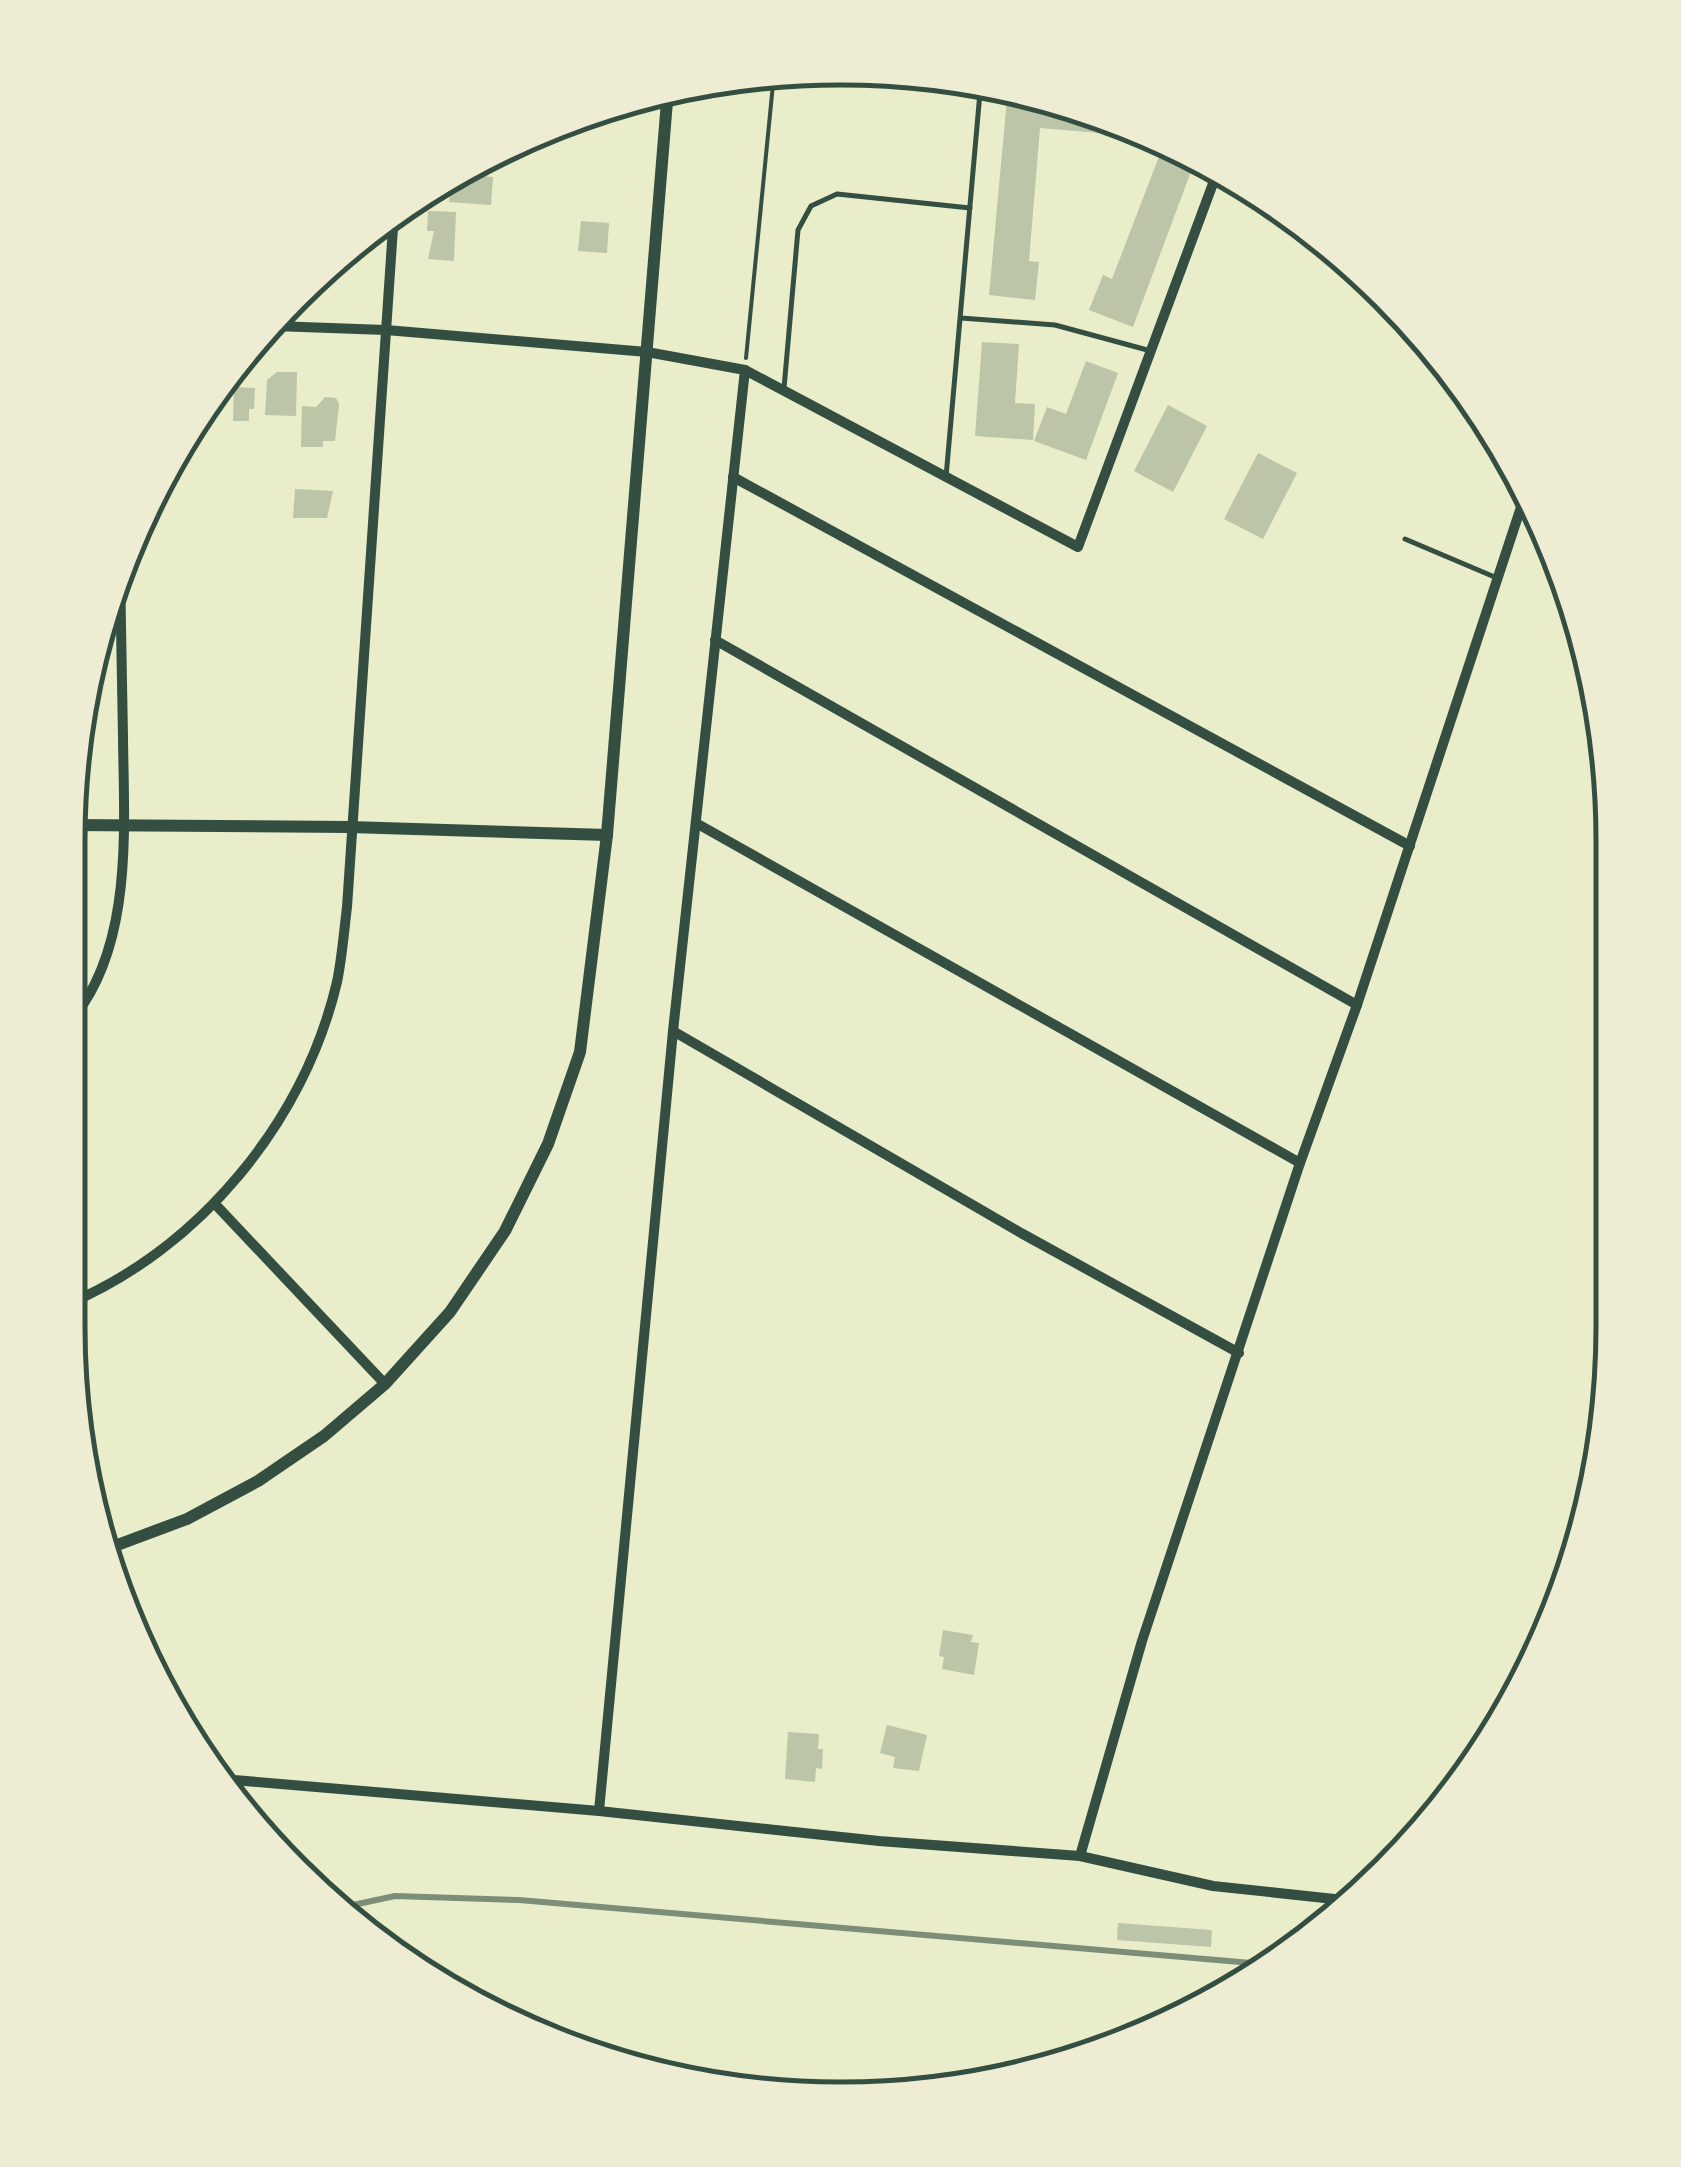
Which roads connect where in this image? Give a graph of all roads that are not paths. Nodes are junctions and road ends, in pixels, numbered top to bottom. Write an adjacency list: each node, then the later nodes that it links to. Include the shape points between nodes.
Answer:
1 (980, 98): 4 (lane)
2 (667, 106): 10 (street)
3 (1213, 183): 9 (street)
4 (970, 208): 6 (lane); 12 (lane, via 837,194 811,206 798,230 791,277)
5 (393, 232): 8 (street)
6 (960, 318): 9 (lane, via 1055,325); 13 (lane)
7 (287, 326): 8 (street)
8 (386, 330): 10 (street); 23 (street)
9 (1150, 351): 13 (street, via 1078,547)
10 (647, 352): 11 (street); 24 (street)
11 (745, 370): 12 (street); 14 (street)
12 (784, 391): 13 (street)
13 (946, 477)
14 (733, 478): 19 (street); 25 (street)
15 (1519, 509): 17 (street)
16 (1405, 538): 17 (lane)
17 (1497, 578): 25 (street)
18 (121, 613): 20 (street)
19 (716, 640): 21 (street); 27 (street)
20 (124, 823): 22 (street); 23 (street); 26 (street, via 120,903 99,975)
21 (696, 823): 28 (street); 29 (street)
22 (86, 824)
23 (350, 827): 24 (street); 30 (street, via 336,982 313,1052 278,1120)
24 (607, 835): 33 (street, via 580,1052 548,1144 505,1231 450,1312)
25 (1410, 846): 27 (street)
26 (85, 997)
27 (1357, 1005): 29 (street)
28 (673, 1031): 32 (street); 36 (street)
29 (1300, 1163): 32 (street)
30 (216, 1204): 31 (street, via 155,1255); 33 (street)
31 (85, 1297)
32 (1239, 1353): 37 (street, via 1142,1641)
33 (384, 1384): 34 (street, via 258,1482)
34 (118, 1545)
35 (237, 1780): 36 (street)
36 (599, 1811): 37 (street)
37 (1080, 1856): 38 (street, via 1213,1886)
38 (1334, 1899)

